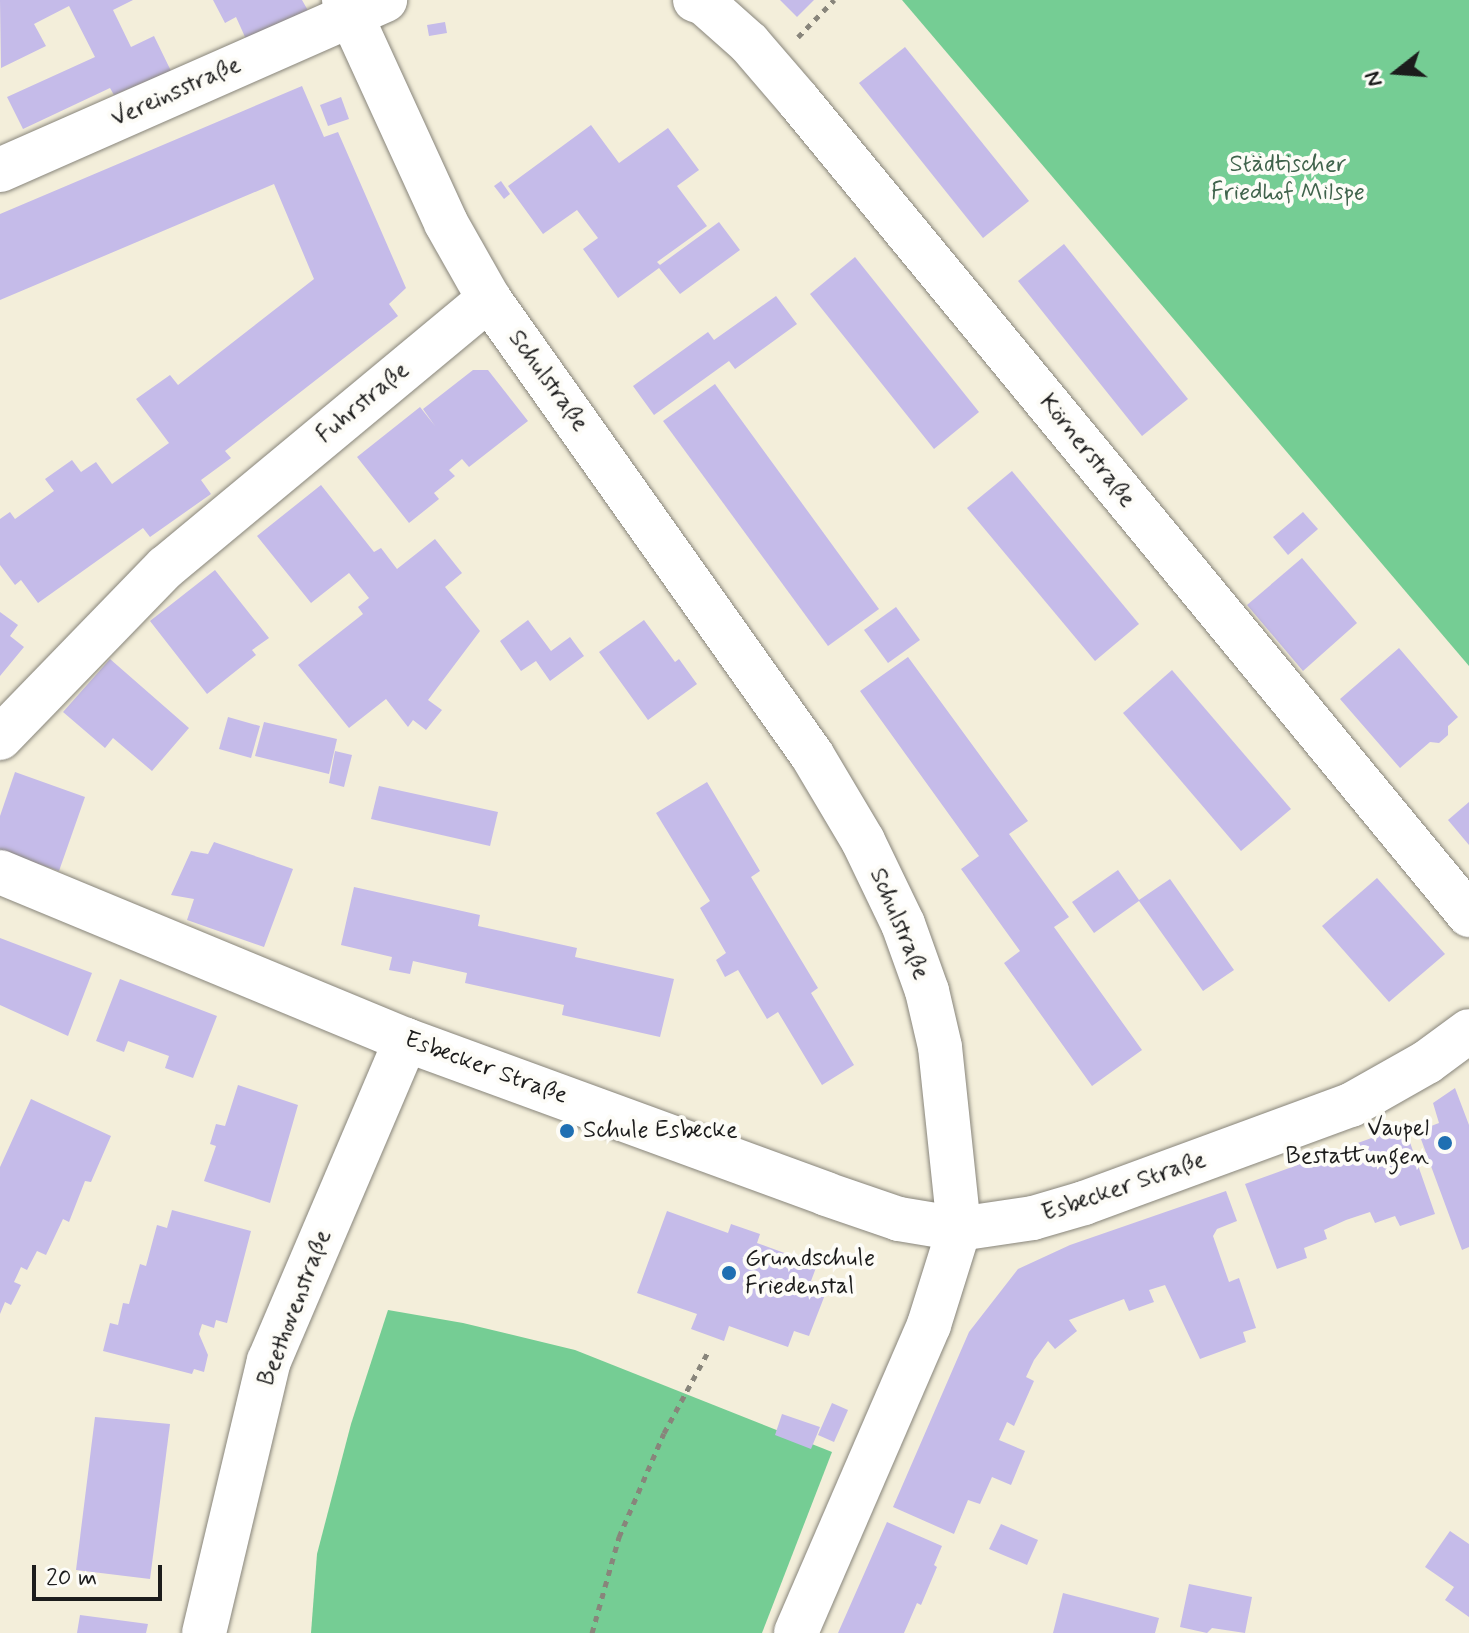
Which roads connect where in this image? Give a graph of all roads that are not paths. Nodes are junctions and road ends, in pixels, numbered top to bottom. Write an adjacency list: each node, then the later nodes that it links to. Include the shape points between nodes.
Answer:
1 (695, 0): 7 (street, Körnerstraße, via 749,43 798,100)
2 (360, 5): 3 (street, Vereinsstraße); 4 (street, via 446,223)
3 (0, 170)
4 (489, 299): 5 (street, Fuhrstraße, via 166,567); 10 (street, Schulstraße, via 812,755 863,841 903,924 927,991 940,1047)
5 (0, 738)
6 (0, 872): 9 (street, Esbecker Straße)
7 (1469, 915)
8 (1469, 1031): 10 (street, Esbecker Straße, via 1351,1105 1084,1203 1033,1218)
9 (406, 1040): 10 (street, Esbecker Straße, via 899,1219); 11 (street, Beethovenstraße, via 269,1361)
10 (959, 1229): 12 (street, Schulstraße, via 929,1325)
11 (204, 1633)
12 (796, 1633)

